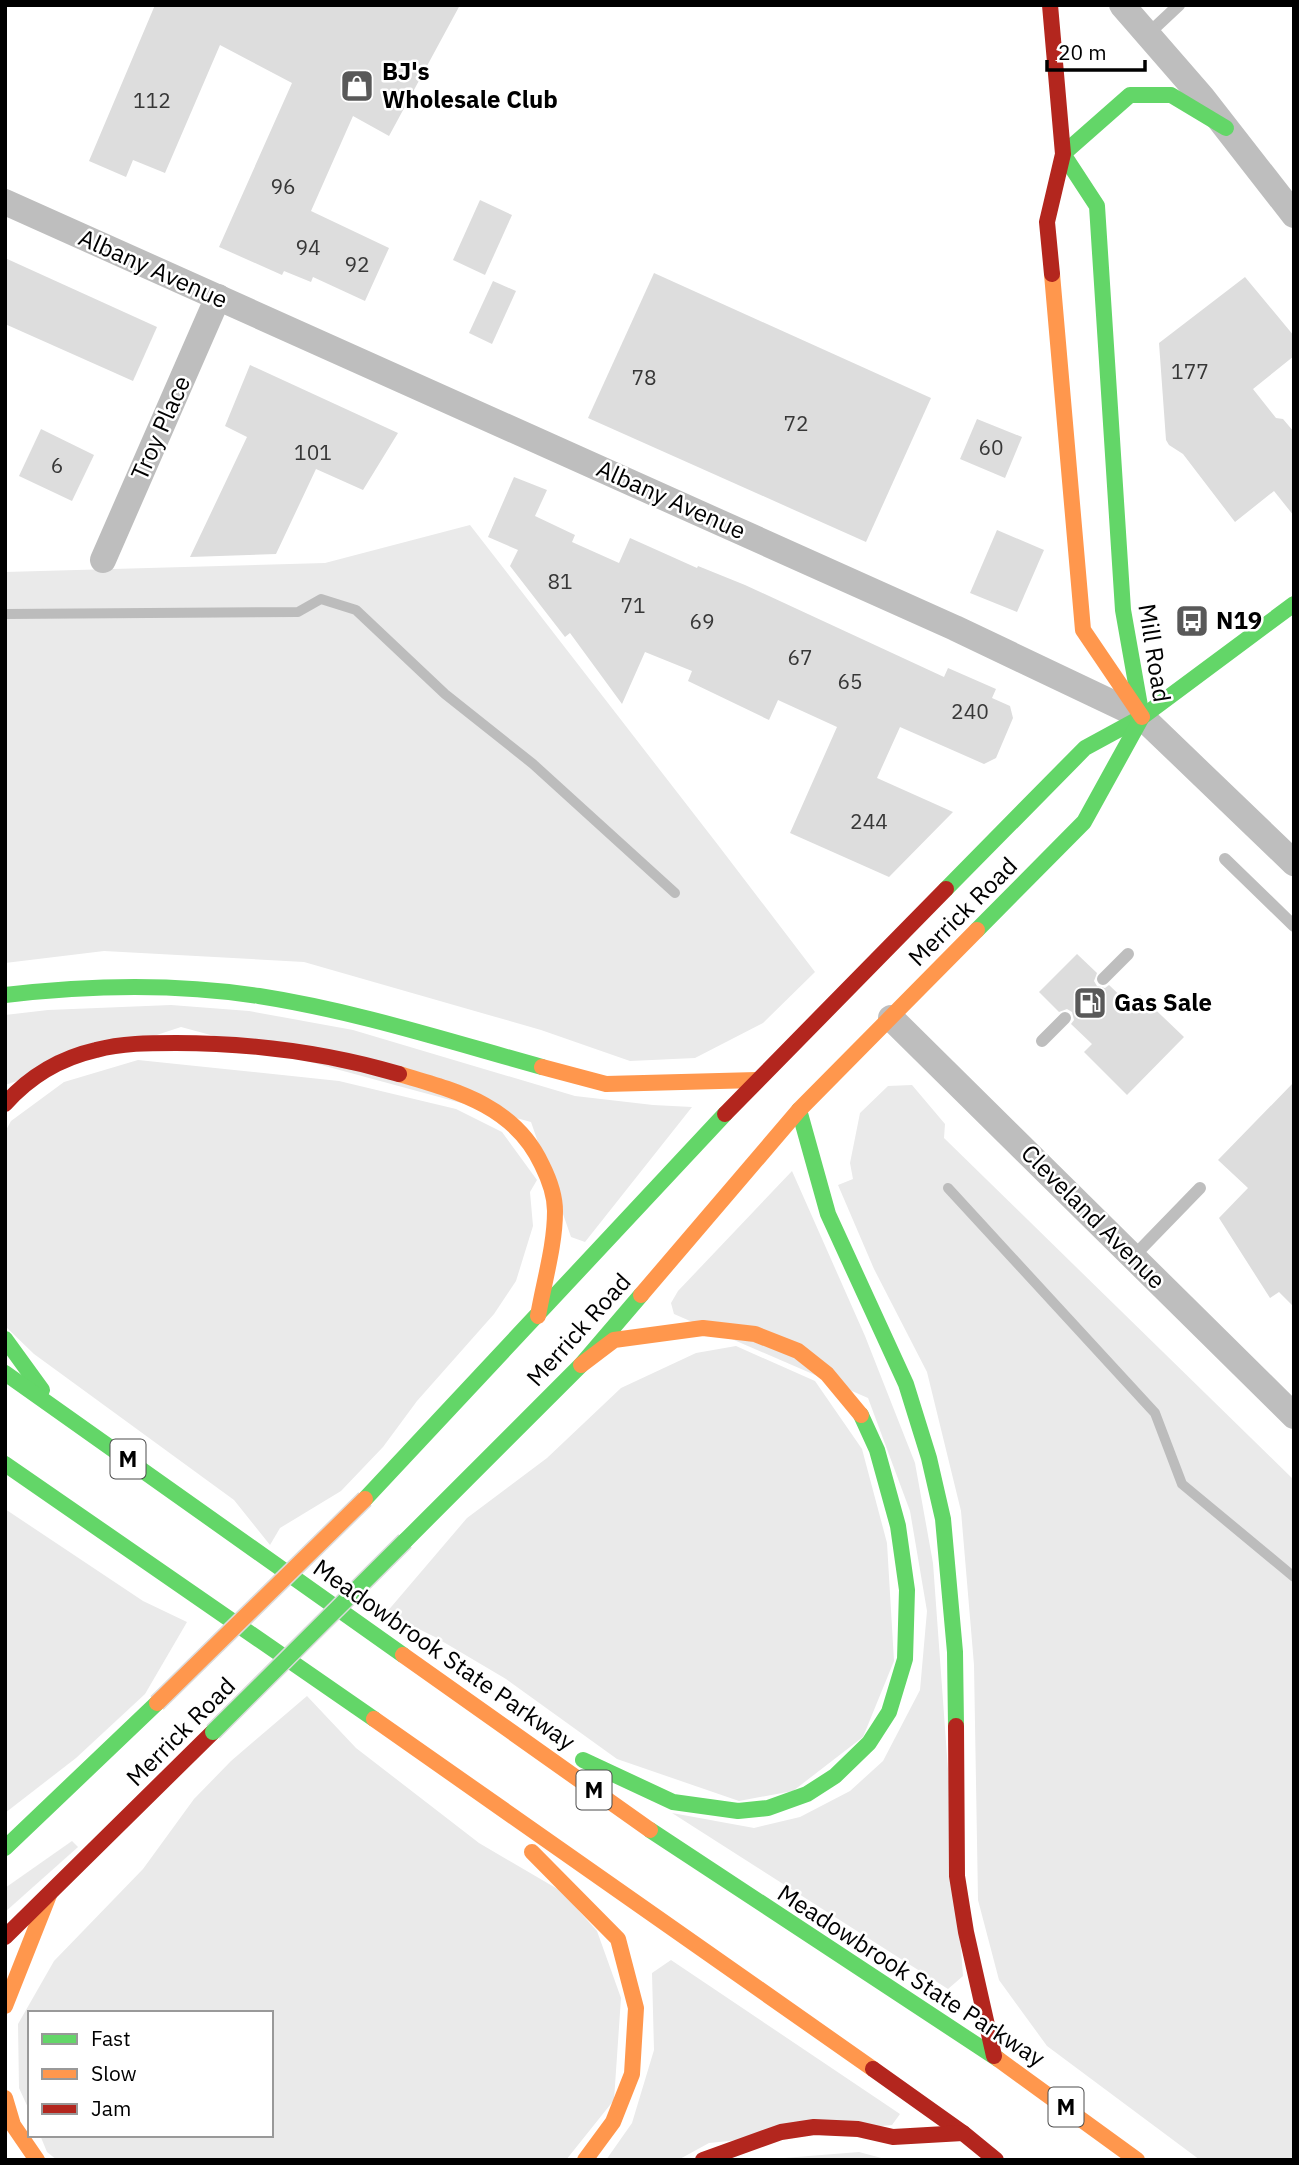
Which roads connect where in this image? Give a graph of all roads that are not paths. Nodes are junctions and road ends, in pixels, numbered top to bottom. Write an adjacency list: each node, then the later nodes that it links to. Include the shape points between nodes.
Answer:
1 (1050, 5): 6 (main road, Mill Road)
2 (1122, 5): 4 (street)
3 (1180, 5): 4 (lane)
4 (1147, 35): 5 (street)
5 (1226, 128): 6 (main road, via 1171,95 1130,94); 8 (street)
6 (1063, 154): 12 (main road, Mill Road, via 1097,206 1123,610); 12 (main road, Mill Road, via 1047,222 1083,630)
7 (5, 202): 9 (street, Albany Avenue)
8 (1294, 215)
9 (218, 297): 10 (street, Troy Place); 12 (street, Albany Avenue, via 979,639)
10 (103, 560)
11 (1294, 604): 12 (main road, Merrick Road)
12 (1142, 717): 14 (street, Albany Avenue); 19 (main road, Merrick Road, via 1084,822); 22 (main road, Merrick Road, via 1085,748)
13 (1225, 859): 15 (lane)
14 (1294, 863)
15 (1294, 926)
16 (1128, 954): 17 (lane)
17 (1103, 979)
18 (5, 995): 22 (main road, via 113,986 259,996 359,1017 606,1084)
19 (891, 1018): 24 (main road, Merrick Road); 26 (street, Cleveland Avenue)
20 (1065, 1018): 21 (lane)
21 (1042, 1041)
22 (757, 1080): 27 (main road, Merrick Road)
23 (5, 1104): 27 (main road, via 44,1070 92,1050 143,1042 242,1044 304,1052 403,1074 491,1107 523,1133 548,1178 556,1210)
24 (799, 1110): 29 (main road, Merrick Road); 42 (main road, via 828,1214 905,1384 943,1519 955,1652 957,1876)
25 (1200, 1188): 26 (lane)
26 (1133, 1257): 32 (street, Cleveland Avenue)
27 (538, 1316): 38 (main road, Merrick Road, bridge, via 365,1499)
28 (5, 1339): 31 (main road)
29 (581, 1365): 36 (main road, via 614,1340 703,1328 755,1334 798,1351 827,1374 862,1416 877,1450 907,1590 905,1659 889,1712 869,1743 825,1783 768,1808 738,1811 673,1802); 39 (main road, Merrick Road, bridge)
30 (5, 1373): 31 (main road, Meadowbrook State Parkway / M)
31 (53, 1406): 36 (main road, Meadowbrook State Parkway / M)
32 (1294, 1416)
33 (5, 1464): 35 (main road)
34 (5, 1472): 35 (main road)
35 (35, 1486): 37 (main road)
36 (496, 1719): 42 (main road, Meadowbrook State Parkway / M, via 687,1856)
37 (459, 1778): 44 (main road); 46 (main road, via 618,1939 636,2008 632,2074 613,2122)
38 (5, 1848)
39 (50, 1895): 40 (main road, Merrick Road); 41 (main road)
40 (5, 1937)
41 (5, 2006)
42 (994, 2056): 49 (main road, Meadowbrook State Parkway / M)
43 (5, 2098): 45 (main road, via 13,2125)
44 (963, 2133): 47 (main road, via 893,2137 858,2129 814,2127 781,2132); 48 (main road)
45 (37, 2160)
46 (585, 2160)
47 (703, 2160)
48 (996, 2160)
49 (1137, 2160)

